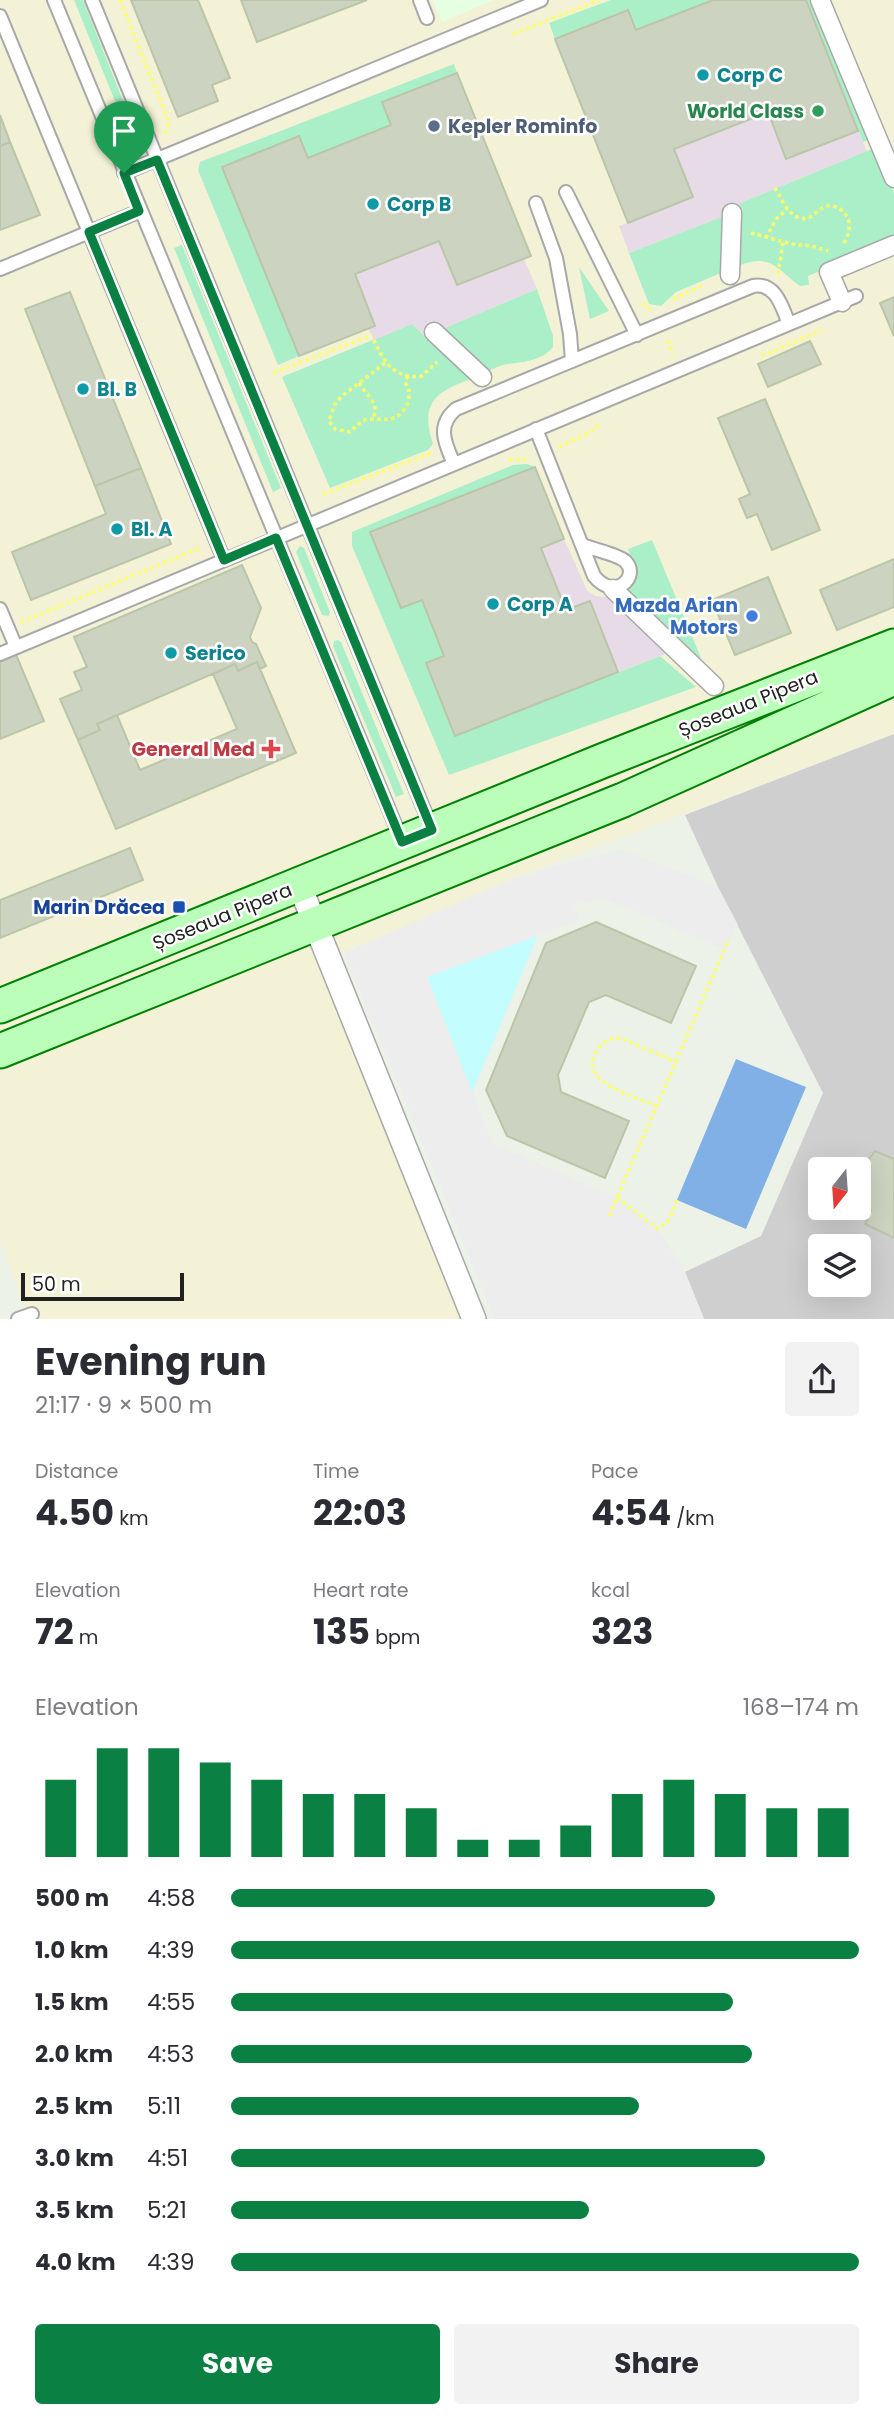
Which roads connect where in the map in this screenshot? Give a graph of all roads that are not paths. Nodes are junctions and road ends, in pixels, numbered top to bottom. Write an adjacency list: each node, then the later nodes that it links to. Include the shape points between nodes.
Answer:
1 (54, 0): 9 (lane)
2 (92, 0): 8 (lane)
3 (419, 0): 7 (lane)
4 (541, 0): 8 (lane)
5 (820, 0): 10 (street)
6 (0, 16): 15 (lane)
7 (427, 18)
8 (157, 160): 9 (lane); 27 (lane)
9 (124, 173): 13 (lane)
10 (894, 178)
11 (566, 192): 22 (lane)
12 (536, 203): 23 (lane, via 556,258)
13 (139, 211): 15 (lane); 28 (lane)
14 (732, 221): 18 (street)
15 (89, 232): 17 (lane); 30 (lane)
16 (894, 245): 19 (street, via 829,272)
17 (0, 269)
18 (730, 275)
19 (849, 299): 20 (lane)
20 (789, 324): 22 (lane, via 774,292 760,285); 25 (lane)
21 (434, 332): 24 (street)
22 (637, 335): 23 (lane)
23 (572, 361): 26 (lane, via 456,409 443,424 442,436)
24 (482, 377)
25 (536, 429): 26 (lane); 29 (lane)
26 (454, 464): 27 (lane)
27 (308, 525): 28 (lane); 42 (lane)
28 (276, 538): 30 (lane); 42 (lane)
29 (583, 545): 31 (lane, via 594,576); 31 (lane, via 626,562 630,570 627,580)
30 (224, 560): 34 (lane)
31 (613, 589): 38 (street)
32 (0, 609): 34 (lane)
33 (894, 646): 40 (main road, Șoseaua Pipera)
34 (16, 647): 35 (lane)
35 (0, 654)
36 (894, 671): 40 (main road, Șoseaua Pipera)
37 (894, 678): 41 (main road, Șoseaua Pipera)
38 (714, 686)
39 (894, 704): 41 (main road, Șoseaua Pipera)
40 (602, 761): 42 (main road, Șoseaua Pipera)
41 (623, 800): 44 (main road, Șoseaua Pipera)
42 (426, 833): 43 (main road, Șoseaua Pipera); 44 (main road, Șoseaua Pipera, via 439,848 320,901)
43 (299, 884): 44 (street); 45 (main road, Șoseaua Pipera)
44 (315, 925): 46 (main road, Șoseaua Pipera); 49 (street)
45 (0, 1006)
46 (0, 1051)
47 (32, 1314): 48 (lane)
48 (18, 1319)
49 (474, 1319)

